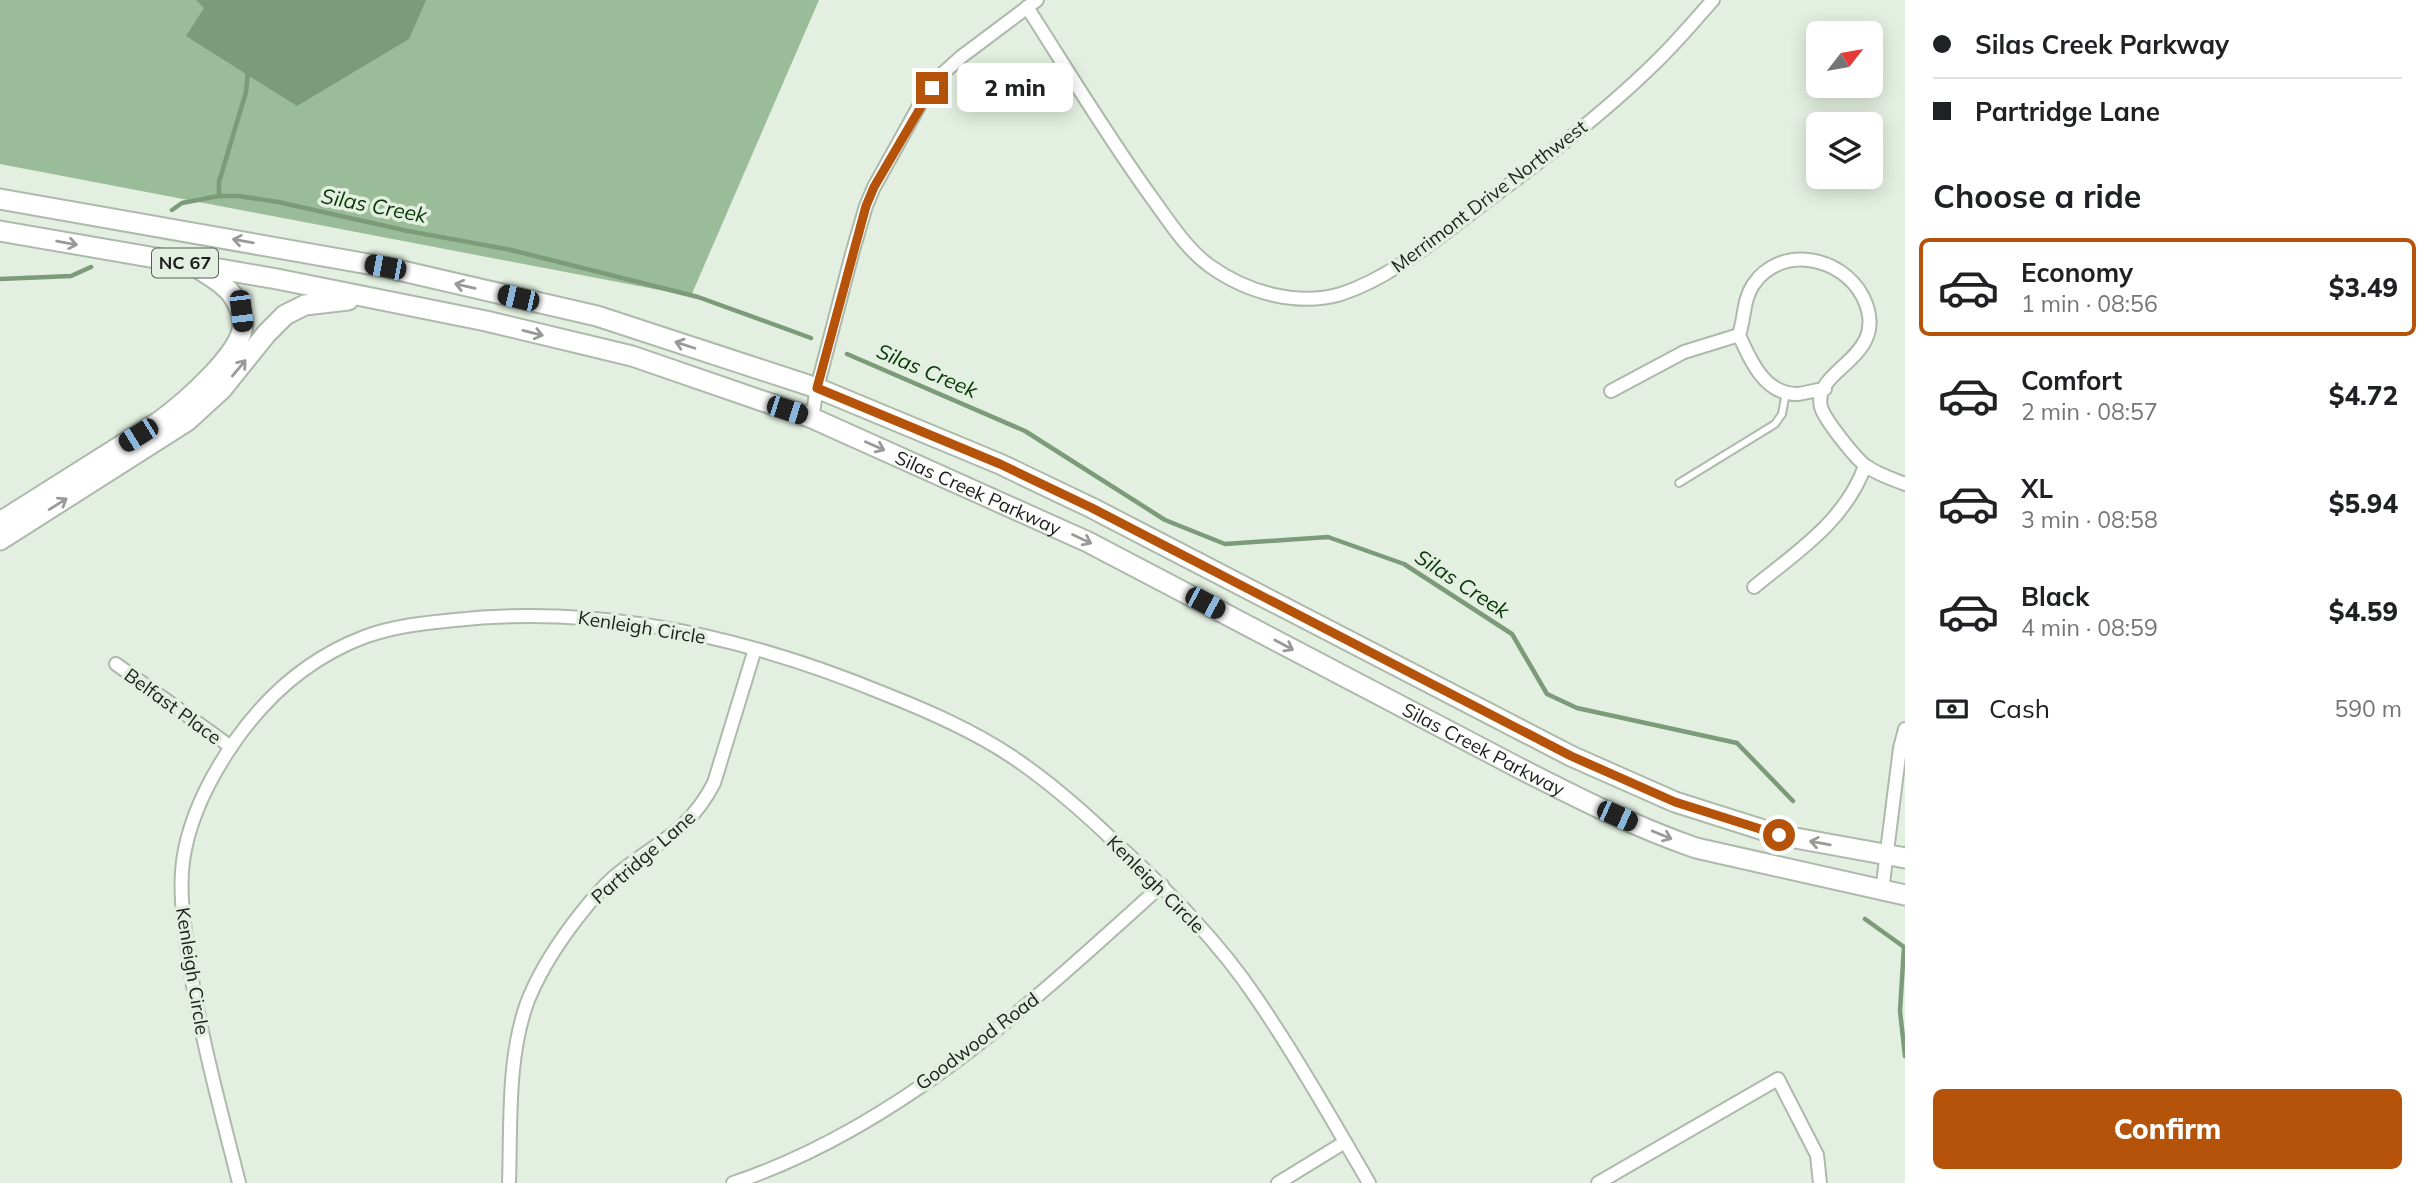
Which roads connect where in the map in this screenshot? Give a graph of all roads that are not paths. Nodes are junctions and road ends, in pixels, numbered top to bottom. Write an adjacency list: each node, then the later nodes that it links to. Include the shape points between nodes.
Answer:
1 (1713, 0): 2 (street, Merrimont Drive Northwest, via 1656,62 1603,110 1445,233 1365,284 1339,294 1296,299 1247,286 1208,265 1193,251 1133,172)
2 (1032, 4): 8 (street, via 961,57 923,99 866,206)
3 (0, 199): 8 (main road, Silas Creek Parkway / NC 67, one-way to 3, via 584,313 385,267)
4 (0, 231): 5 (main road, Silas Creek Parkway / NC 67, one-way to 5)
5 (195, 265): 6 (main road, Silas Creek Parkway / NC 67); 16 (main road, via 224,286 241,311 238,341 220,366 160,421)
6 (370, 298): 12 (main road, Silas Creek Parkway / NC 67, one-way to 12, via 632,356); 17 (main road, one-way to 6, via 187,421 294,309)
7 (1739, 335): 9 (street, via 1747,295 1765,271 1797,258 1826,263 1862,296 1868,310 1868,332 1863,345); 10 (street, via 1684,352); 11 (street, via 1767,382)
8 (817, 388): 12 (street); 23 (main road, Silas Creek Parkway / NC 67, one-way to 8, via 1779,835 1663,797 1571,756 1092,508 1000,464)
9 (1825, 389): 11 (street); 13 (street, via 1824,415)
10 (1611, 391)
11 (1786, 392): 14 (lane, via 1782,414 1770,428)
12 (812, 418): 25 (main road, Silas Creek Parkway / NC 67, one-way to 25, via 1088,542 1617,816 1696,848)
13 (1865, 466): 15 (street); 18 (street, via 1851,498 1833,520)
14 (1679, 483)
15 (1905, 484)
16 (0, 523)
17 (0, 540)
18 (1754, 587)
19 (755, 649): 22 (street, Kenleigh Circle, via 675,631 572,616 492,616 408,625 360,639 303,668 256,712); 24 (street, Kenleigh Circle, via 848,678 979,737 1050,784); 29 (street, Partridge Lane, via 704,802 676,832 601,889 561,940 535,986 516,1059)
20 (116, 664): 22 (street, Belfast Place)
21 (1905, 729): 23 (street, via 1900,748)
22 (231, 747): 28 (street, Kenleigh Circle, via 199,803 181,886 200,1024)
23 (1896, 856): 25 (street)
24 (1162, 885): 27 (street, Kenleigh Circle, via 1255,996); 30 (street, Goodwood Road, via 956,1062 834,1139)
25 (1882, 891): 26 (main road, Silas Creek Parkway / NC 67)
26 (1905, 895)
27 (1345, 1142): 31 (street); 32 (street, Kenleigh Circle)
28 (239, 1183)
29 (509, 1183)
30 (733, 1183)
31 (1278, 1183)
32 (1369, 1183)
33 (1598, 1183): 34 (street, via 1778,1079 1817,1155)
34 (1820, 1183)

